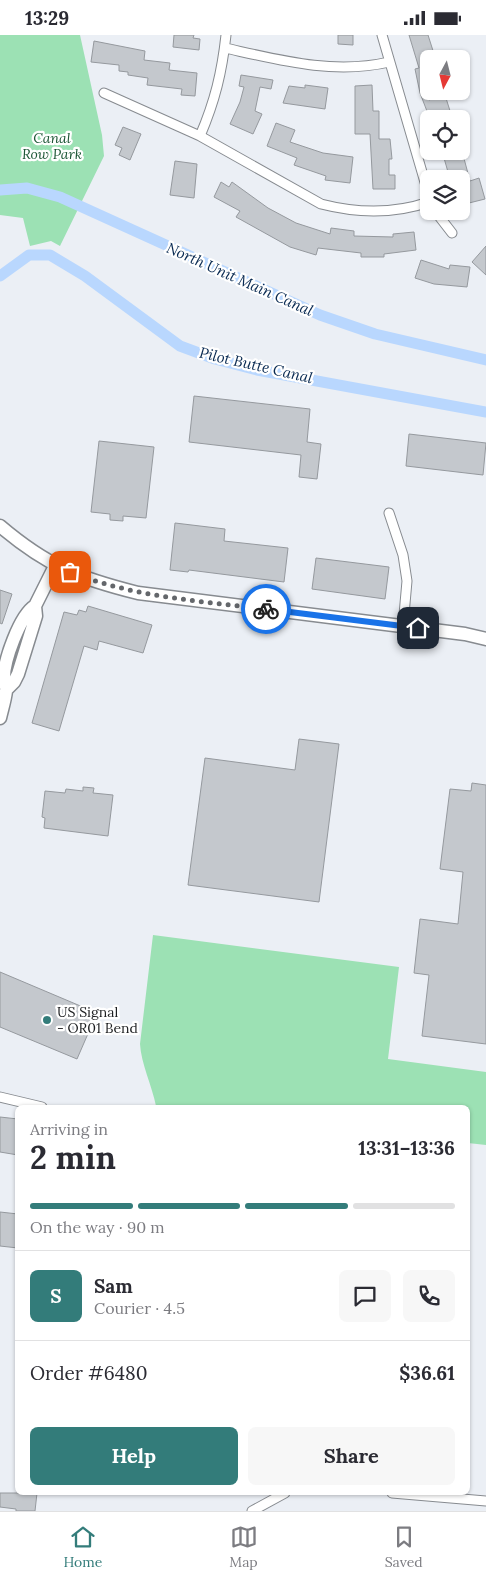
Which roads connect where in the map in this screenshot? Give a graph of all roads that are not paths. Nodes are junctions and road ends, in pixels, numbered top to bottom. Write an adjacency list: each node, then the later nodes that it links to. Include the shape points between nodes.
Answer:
1 (226, 35): 3 (street)
2 (382, 35): 4 (street)
3 (225, 48): 4 (street, via 322,67 375,66); 6 (street, via 213,106)
4 (389, 62): 7 (street)
5 (104, 93): 6 (street)
6 (200, 136): 8 (street, via 320,204 367,211)
7 (421, 170)
8 (420, 204)
9 (442, 220): 10 (street)
10 (452, 233)
11 (389, 513): 14 (street, via 403,555 407,581)
12 (0, 526): 13 (street)
13 (55, 566): 14 (street, via 99,583 138,593); 16 (street, via 35,606 23,617 11,649 5,669 7,689)
14 (403, 626): 15 (street)
15 (486, 639)
16 (0, 718)
17 (0, 1097): 18 (street)
18 (34, 1105)
19 (281, 1495): 22 (street)
20 (416, 1495): 21 (street)
21 (486, 1501)
22 (252, 1511)

